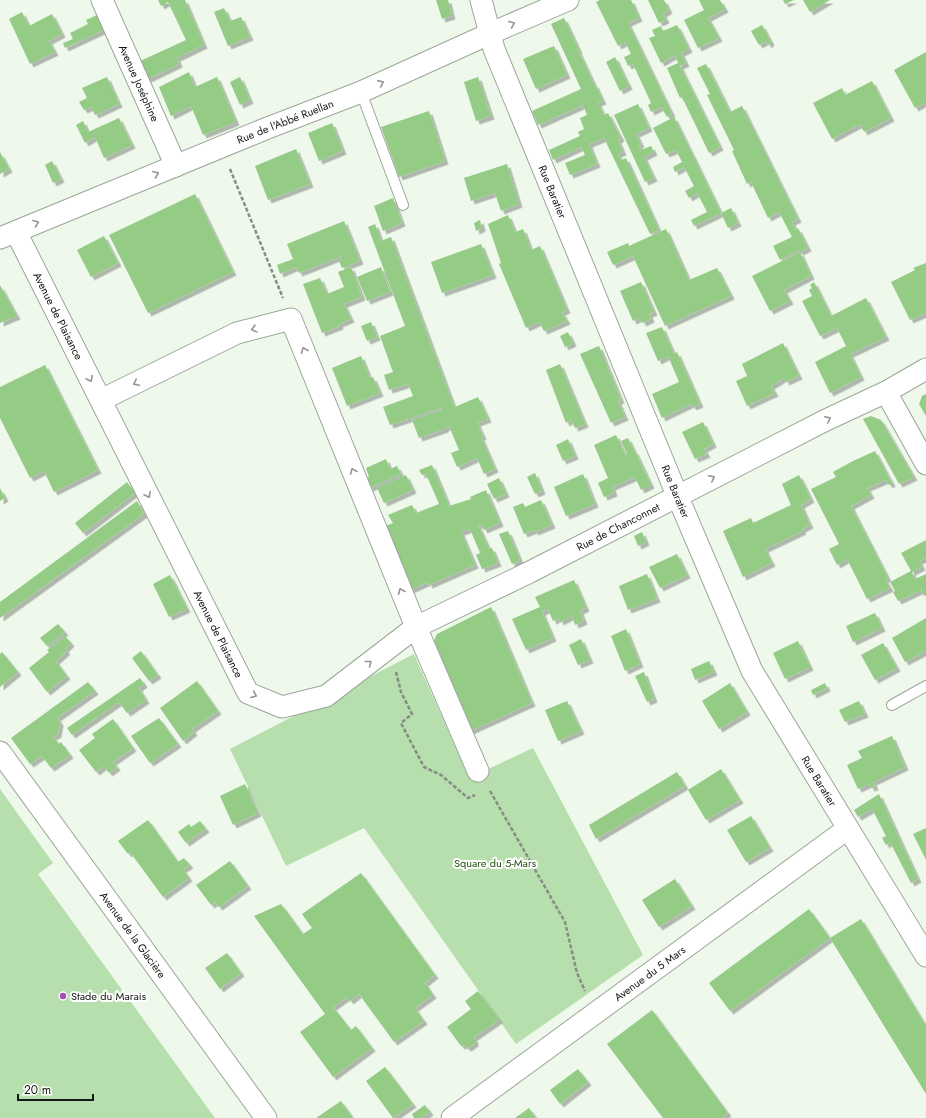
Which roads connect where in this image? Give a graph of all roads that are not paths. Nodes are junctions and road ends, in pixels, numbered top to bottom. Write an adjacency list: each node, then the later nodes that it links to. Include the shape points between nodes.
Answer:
1 (102, 0): 6 (street, Avenue Joséphine)
2 (481, 0): 4 (street, Rue Baratier)
3 (568, 0): 4 (street, Rue de l'Abbé Ruellan, one-way to 3)
4 (489, 34): 5 (street, Rue de l'Abbé Ruellan, one-way to 4); 13 (street, Rue Baratier)
5 (361, 92): 6 (street, Rue de l'Abbé Ruellan); 7 (lane)
6 (176, 166): 8 (street, Rue de l'Abbé Ruellan, one-way to 6)
7 (404, 205)
8 (8, 235): 11 (street, Avenue de Plaisance, one-way to 11)
9 (926, 369): 10 (street, Rue de Chanconnet)
10 (886, 392): 12 (street); 13 (street, Rue de Chanconnet, one-way to 10)
11 (101, 400): 14 (street, Avenue de Plaisance, one-way to 14, via 248,693 282,707 326,696); 14 (street, one-way to 11, via 292,319 237,333)
12 (926, 464)
13 (677, 495): 14 (street, Rue de Chanconnet, via 528,573); 19 (street, Rue Baratier, via 752,671)
14 (416, 627): 18 (street)
15 (926, 686): 16 (lane)
16 (892, 705)
17 (0, 752): 21 (street, Avenue de la Glacière)
18 (478, 771)
19 (847, 829): 20 (street, Rue Baratier); 22 (street, Avenue du 5 Mars)
20 (926, 956)
21 (266, 1118)
22 (452, 1118)

